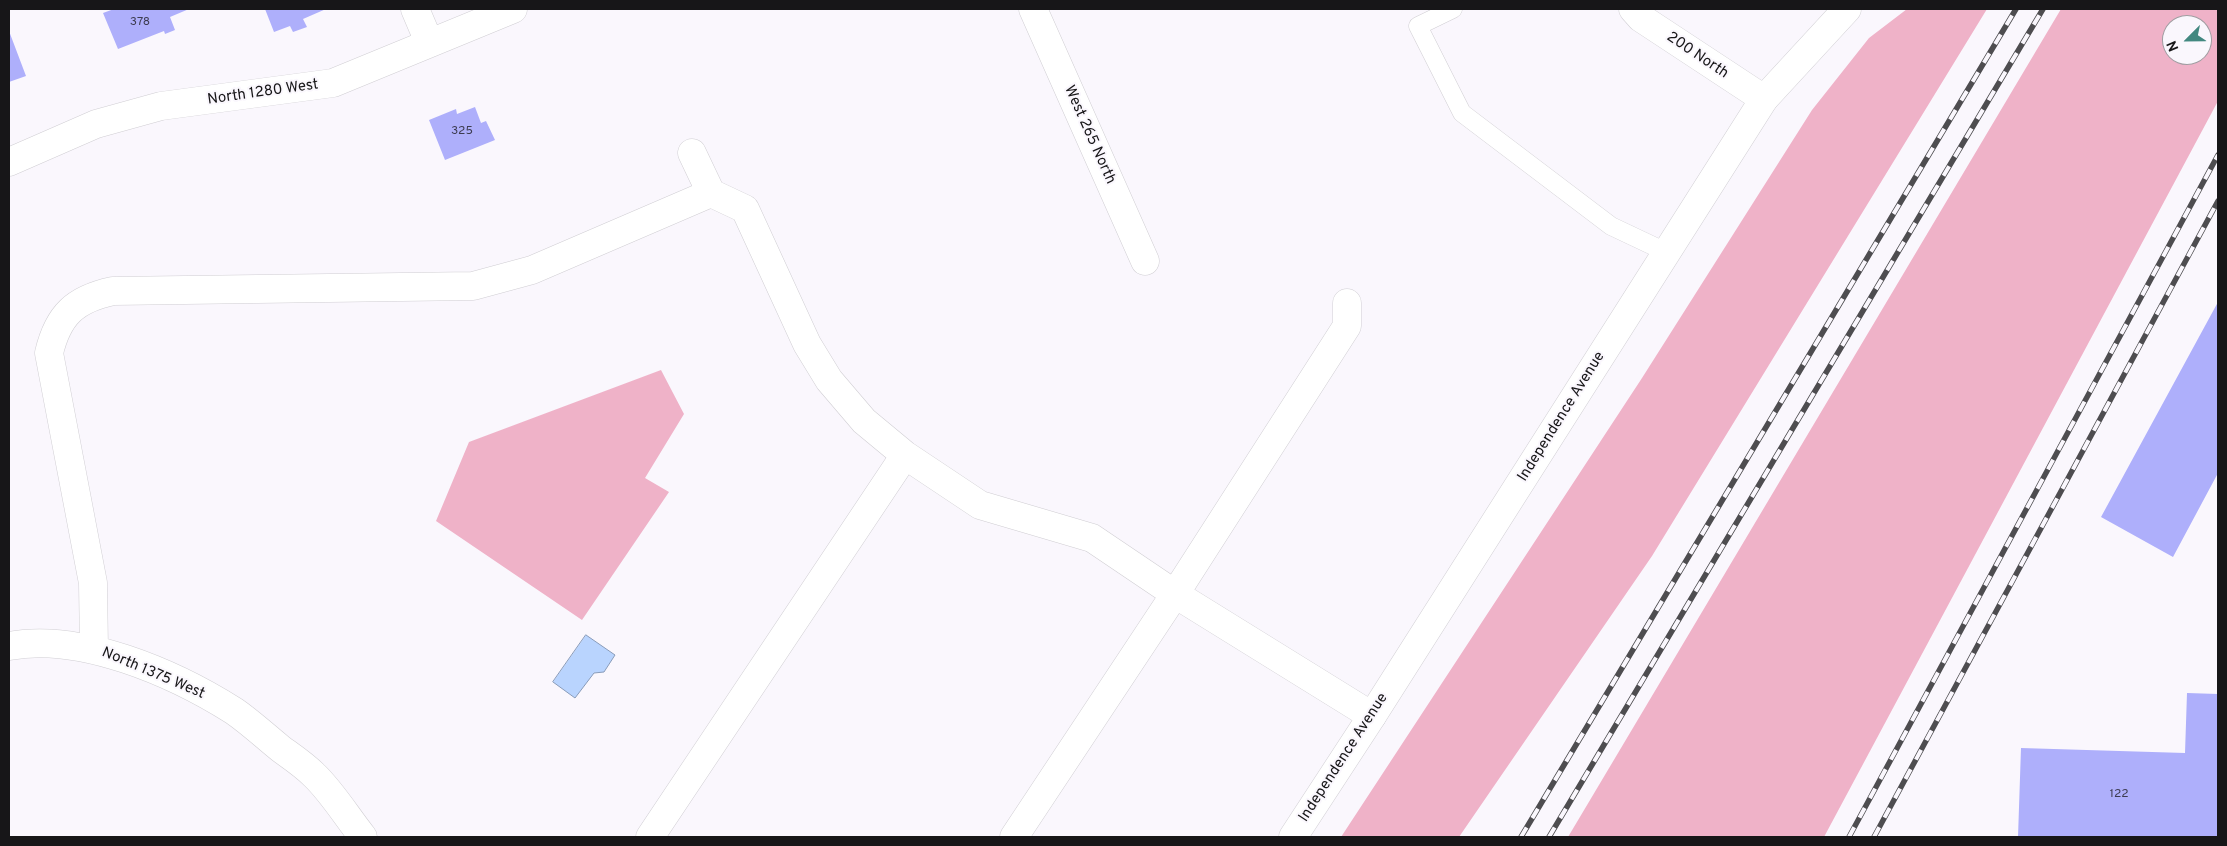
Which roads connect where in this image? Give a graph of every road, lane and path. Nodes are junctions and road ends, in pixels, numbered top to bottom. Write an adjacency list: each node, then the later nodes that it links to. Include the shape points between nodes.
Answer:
1 (415, 9): 7 (street)
2 (512, 9): 7 (street, North 1280 West)
3 (1033, 9): 13 (street, West 265 North)
4 (1453, 9): 12 (lane, via 1418,26 1462,113 1612,226)
5 (1633, 9): 8 (street, 200 North, via 1641,18)
6 (1847, 9): 8 (street, Independence Avenue)
7 (429, 42): 10 (street, North 1280 West, via 333,83 161,106 96,124)
8 (1764, 98): 12 (street, Independence Avenue)
9 (692, 153): 11 (street)
10 (9, 162)
11 (711, 192): 15 (street, via 745,208 807,344 829,380 864,421); 18 (street, via 532,270 473,286 113,290 91,296 74,307 54,332 49,353 93,584)
12 (1666, 252): 19 (street, Independence Avenue)
13 (1145, 261)
14 (1347, 303): 16 (street, via 1346,326)
15 (905, 455): 16 (street, via 980,505 1092,538); 21 (street)
16 (1175, 594): 19 (street); 22 (street)
17 (9, 646): 18 (street, North 1375 West, via 63,644)
18 (94, 649): 20 (street, North 1375 West, via 188,685 234,711 314,775)
19 (1372, 716): 23 (street, Independence Avenue)
20 (363, 837)
21 (650, 837)
22 (1014, 837)
23 (1292, 837)

